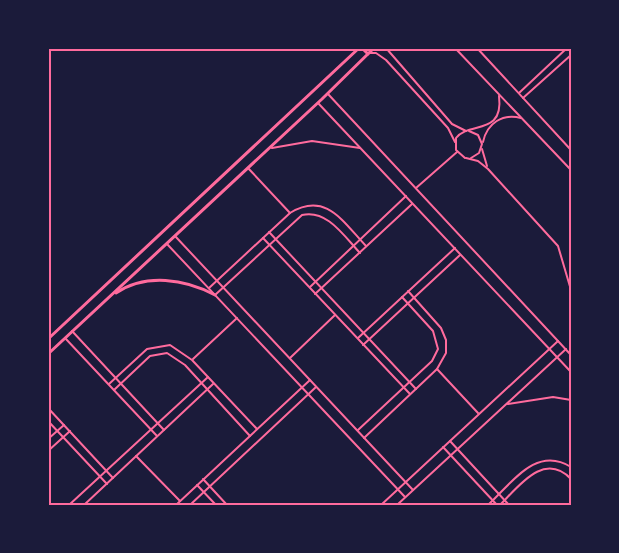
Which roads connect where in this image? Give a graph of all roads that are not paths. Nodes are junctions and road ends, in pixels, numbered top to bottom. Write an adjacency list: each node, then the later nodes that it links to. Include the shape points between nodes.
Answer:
1 (360, 48): 7 (street); 63 (street)
2 (374, 48): 7 (street)
3 (386, 48): 15 (street, via 452,124)
4 (455, 48): 9 (street)
5 (478, 48): 10 (street)
6 (567, 48): 10 (street)
7 (368, 54): 11 (street); 17 (street, via 376,53 386,60 448,128)
8 (571, 55): 12 (street)
9 (498, 93): 14 (street); 15 (street, via 499,107 493,119 483,128)
10 (519, 93): 12 (street)
11 (328, 94): 13 (street); 28 (street)
12 (524, 98): 18 (street)
13 (318, 103): 20 (street); 22 (street)
14 (522, 119): 19 (street, via 508,117 494,122); 27 (street)
15 (468, 131): 17 (street); 19 (street, via 478,135)
16 (571, 140): 18 (street)
17 (455, 142): 23 (street)
18 (566, 144): 21 (street)
19 (482, 145): 24 (street, via 477,155); 26 (street)
20 (362, 149): 22 (street, via 312,141 274,146); 29 (street)
21 (571, 149)
22 (267, 151): 25 (street)
23 (457, 152): 24 (street); 28 (street)
24 (466, 158): 26 (street)
25 (248, 168): 31 (street); 33 (street)
26 (488, 169): 50 (street, via 558,246)
27 (571, 170)
28 (416, 188): 66 (street)
29 (406, 196): 30 (street); 36 (street)
30 (413, 203): 40 (street); 41 (street)
31 (290, 213): 32 (street); 36 (street, via 304,206 320,206 335,213)
32 (269, 232): 34 (street); 35 (street)
33 (175, 236): 37 (street); 44 (street)
34 (263, 238): 38 (street); 44 (street)
35 (275, 238): 38 (street); 39 (street, via 302,215 317,214); 45 (street)
36 (360, 240): 39 (street); 40 (street)
37 (166, 244): 47 (street); 56 (street)
38 (268, 244): 46 (street); 48 (street)
39 (353, 246): 42 (street); 45 (street)
40 (366, 246): 42 (street)
41 (455, 248): 43 (street); 51 (street)
42 (360, 253): 49 (street)
43 (461, 254): 55 (street); 68 (street)
44 (217, 280): 46 (street); 47 (street)
45 (316, 282): 48 (street); 49 (street)
46 (223, 287): 53 (street); 73 (street)
47 (209, 288): 53 (street)
48 (309, 288): 52 (street)
49 (322, 288): 52 (street); 61 (street)
50 (571, 290)
51 (408, 291): 54 (street); 55 (street)
52 (315, 294): 58 (street)
53 (215, 295): 56 (street, via 181,282 160,280 129,286); 59 (street)
54 (402, 297): 57 (street); 61 (street)
55 (414, 298): 57 (street); 75 (street, via 444,334 446,353)
56 (107, 299): 60 (street)
57 (408, 304): 65 (street); 80 (street, via 438,342 436,355)
58 (335, 315): 64 (street); 73 (street)
59 (237, 318): 74 (street); 85 (street)
60 (72, 331): 62 (street); 77 (street)
61 (364, 333): 64 (street); 65 (street)
62 (65, 338): 70 (street); 84 (street)
63 (48, 339)
64 (358, 339): 67 (street)
65 (370, 339): 67 (street); 80 (street)
66 (558, 340): 68 (street); 69 (street)
67 (363, 345): 87 (street)
68 (549, 349): 72 (street); 96 (street)
69 (566, 349): 71 (street); 72 (street)
70 (48, 354)
71 (571, 355)
72 (557, 357): 76 (street); 94 (street)
73 (290, 358): 79 (street)
74 (192, 360): 77 (street, via 177,347 154,345); 78 (street)
75 (437, 369): 89 (street); 96 (street)
76 (571, 372)
77 (116, 377): 81 (street); 84 (street)
78 (208, 377): 82 (street); 83 (street)
79 (310, 380): 85 (street); 86 (street)
80 (410, 382): 87 (street); 89 (street)
81 (122, 383): 82 (street, via 150,356 161,352 178,358); 90 (street); 98 (street)
82 (202, 383): 88 (street); 98 (street)
83 (214, 383): 88 (street); 100 (street)
84 (109, 384): 90 (street)
85 (302, 387): 91 (street); 100 (street)
86 (316, 387): 91 (street); 105 (street)
87 (403, 387): 92 (street); 105 (street)
88 (207, 389): 103 (street); 106 (street)
89 (416, 389): 92 (street)
90 (114, 390): 102 (street)
91 (308, 394): 126 (street); 127 (street)
92 (410, 394): 109 (street)
93 (571, 400): 94 (street, via 539,398)
94 (505, 404): 113 (street)
95 (48, 408): 99 (street)
96 (479, 414): 111 (street)
97 (48, 421): 101 (street)
98 (159, 423): 102 (street); 103 (street)
99 (64, 425): 101 (street); 104 (street)
100 (257, 429): 106 (street)
101 (57, 430): 108 (street); 110 (street)
102 (152, 430): 107 (street); 118 (street)
103 (164, 430): 107 (street)
104 (70, 431): 108 (street); 118 (street)
105 (357, 431): 109 (street)
106 (250, 435): 121 (street)
107 (157, 436): 116 (street)
108 (63, 437): 114 (street); 119 (street)
109 (364, 438): 123 (street)
110 (48, 440)
111 (450, 441): 112 (street); 113 (street)
112 (444, 447): 115 (street); 123 (street)
113 (457, 449): 115 (street); 130 (street)
114 (48, 451)
115 (451, 455): 128 (street); 134 (street)
116 (136, 456): 120 (street); 133 (street)
117 (571, 467): 130 (street, via 558,460 537,462)
118 (108, 471): 119 (street); 120 (street)
119 (101, 477): 124 (street); 135 (street)
120 (113, 478): 124 (street)
121 (203, 479): 125 (street); 126 (street)
122 (571, 479): 132 (street, via 555,468 542,469 530,475)
123 (405, 482): 127 (street); 128 (street)
124 (107, 484): 136 (street)
125 (197, 485): 129 (street); 133 (street)
126 (210, 486): 129 (street); 140 (street)
127 (398, 490): 131 (street); 141 (street)
128 (413, 490): 131 (street)
129 (204, 492): 138 (street); 139 (street)
130 (500, 494): 132 (street); 134 (street)
131 (405, 497): 142 (street)
132 (505, 500): 144 (street); 145 (street)
133 (180, 501): 137 (street)
134 (493, 501): 143 (street); 144 (street)
135 (69, 505)
136 (86, 505)
137 (176, 505)
138 (190, 505)
139 (216, 505)
140 (227, 505)
141 (381, 505)
142 (397, 505)
143 (488, 505)
144 (498, 505)
145 (509, 505)

